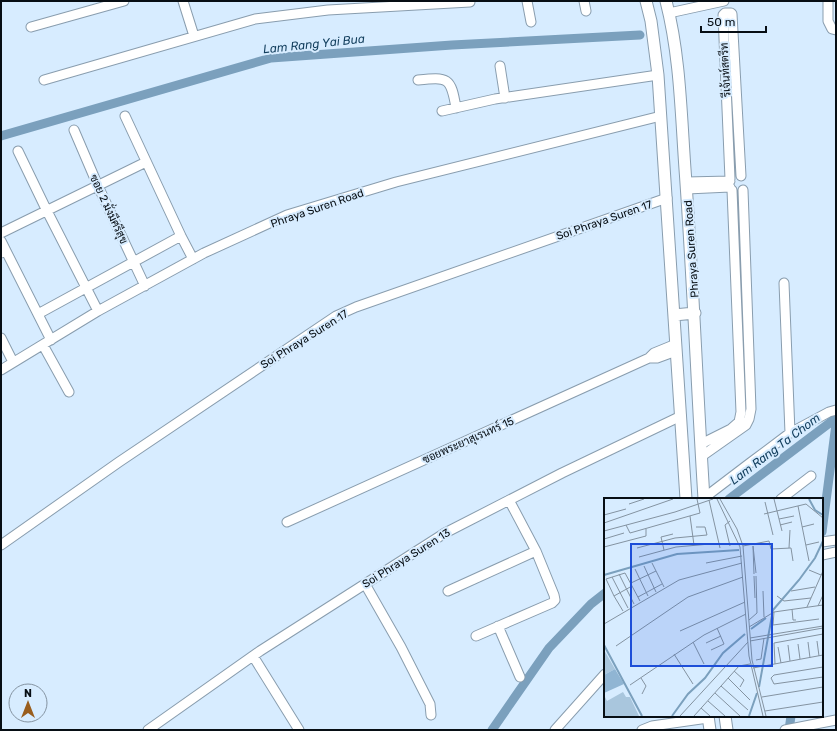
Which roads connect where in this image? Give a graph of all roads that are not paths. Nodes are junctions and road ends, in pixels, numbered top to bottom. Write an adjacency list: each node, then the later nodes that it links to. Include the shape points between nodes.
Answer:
1 (124, 1): 14 (street)
2 (183, 1): 16 (street)
3 (527, 1): 13 (street)
4 (584, 1): 11 (street)
5 (646, 1): 18 (street, Phraya Suren Road)
6 (666, 1): 12 (street, Phraya Suren Road)
7 (724, 1): 12 (street)
8 (828, 1): 15 (street, via 828,21 832,29)
9 (470, 2): 10 (street)
10 (370, 4): 16 (street, via 266,17)
11 (586, 11)
12 (669, 13): 32 (street, Phraya Suren Road, via 679,80)
13 (532, 22)
14 (31, 27)
15 (836, 30)
16 (194, 36): 19 (street)
17 (500, 66): 21 (street)
18 (658, 74): 21 (street); 25 (street, Phraya Suren Road)
19 (44, 80)
20 (418, 80): 22 (street, via 445,80 454,93)
21 (505, 98): 22 (street)
22 (456, 108): 23 (street)
23 (442, 111)
24 (125, 116): 28 (street)
25 (661, 116): 34 (street, Phraya Suren Road); 40 (street, Phraya Suren Road, via 396,182 287,215)
26 (74, 130): 31 (street, ซอย 2 มั่งมีศรีสุข)
27 (18, 151): 35 (street)
28 (146, 162): 31 (street); 37 (street)
29 (741, 176): 30 (street, via 734,176); 30 (street, รีเจ้นท์สตรีท, via 732,14 727,13 723,15); 33 (street, รีเจ้นท์สตรีท, via 746,183)
30 (730, 184): 32 (street); 33 (street, via 738,192); 58 (street, รีเจ้นท์สตรีท, via 741,412 739,422 731,429)
31 (98, 186): 35 (street); 41 (street, ซอย 2 มั่งมีศรีสุข)
32 (687, 186): 46 (street, Phraya Suren Road)
33 (743, 190): 59 (street, รีเจ้นท์สตรีท, via 751,409 746,425)
34 (667, 198): 48 (street, Phraya Suren Road); 69 (street, Soi Phraya Suren 17, via 336,316)
35 (47, 211): 36 (street); 44 (street)
36 (1, 233)
37 (181, 236): 40 (street); 41 (street)
38 (1, 241): 39 (street)
39 (4, 252): 47 (street)
40 (193, 259): 43 (street, Phraya Suren Road)
41 (134, 263): 43 (street, ซอย 2 มั่งมีศรีสุข); 44 (street)
42 (784, 282): 57 (street)
43 (145, 286): 45 (street, Phraya Suren Road)
44 (86, 289): 45 (street); 47 (street)
45 (98, 311): 50 (street, Phraya Suren Road)
46 (695, 313): 48 (street); 58 (street, Phraya Suren Road)
47 (38, 314): 50 (street)
48 (674, 315): 51 (street, Phraya Suren Road)
49 (1, 338): 52 (street)
50 (47, 342): 52 (street, Phraya Suren Road); 54 (street)
51 (676, 348): 56 (street, Phraya Suren Road); 66 (street, ซอยพระยาสุเรนทร์ 15, via 657,358 648,358)
52 (13, 362): 53 (street, Phraya Suren Road)
53 (1, 370)
54 (69, 392)
55 (836, 410): 57 (street)
56 (681, 416): 62 (street, Phraya Suren Road); 65 (street, Soi Phraya Suren 13)
57 (790, 433): 64 (street)
58 (701, 444): 59 (street, Phraya Suren Road)
59 (702, 456): 63 (street, Phraya Suren Road)
60 (812, 476): 61 (street)
61 (785, 497)
62 (686, 498)
63 (704, 498)
64 (705, 498)
65 (509, 500): 70 (street); 73 (street, Soi Phraya Suren 13, via 445,533)
66 (287, 522)
67 (836, 540): 68 (street)
68 (823, 542)
69 (1, 545)
70 (536, 551): 74 (street); 75 (street, via 555,600)
71 (836, 552): 72 (street)
72 (823, 555)
73 (364, 584): 77 (street, Soi Phraya Suren 13); 80 (street, via 430,704)
74 (448, 591)
75 (498, 626): 76 (street); 79 (street)
76 (476, 636)
77 (253, 656): 85 (street, Soi Phraya Suren 13); 86 (street)
78 (604, 675): 87 (street)
79 (520, 677)
80 (431, 715)
81 (708, 717): 88 (street); 89 (street)
82 (725, 717): 90 (street)
83 (836, 720): 84 (street)
84 (789, 729)
85 (148, 730)
86 (299, 730)
87 (555, 730)
88 (642, 730)
89 (710, 730)
90 (727, 730)

